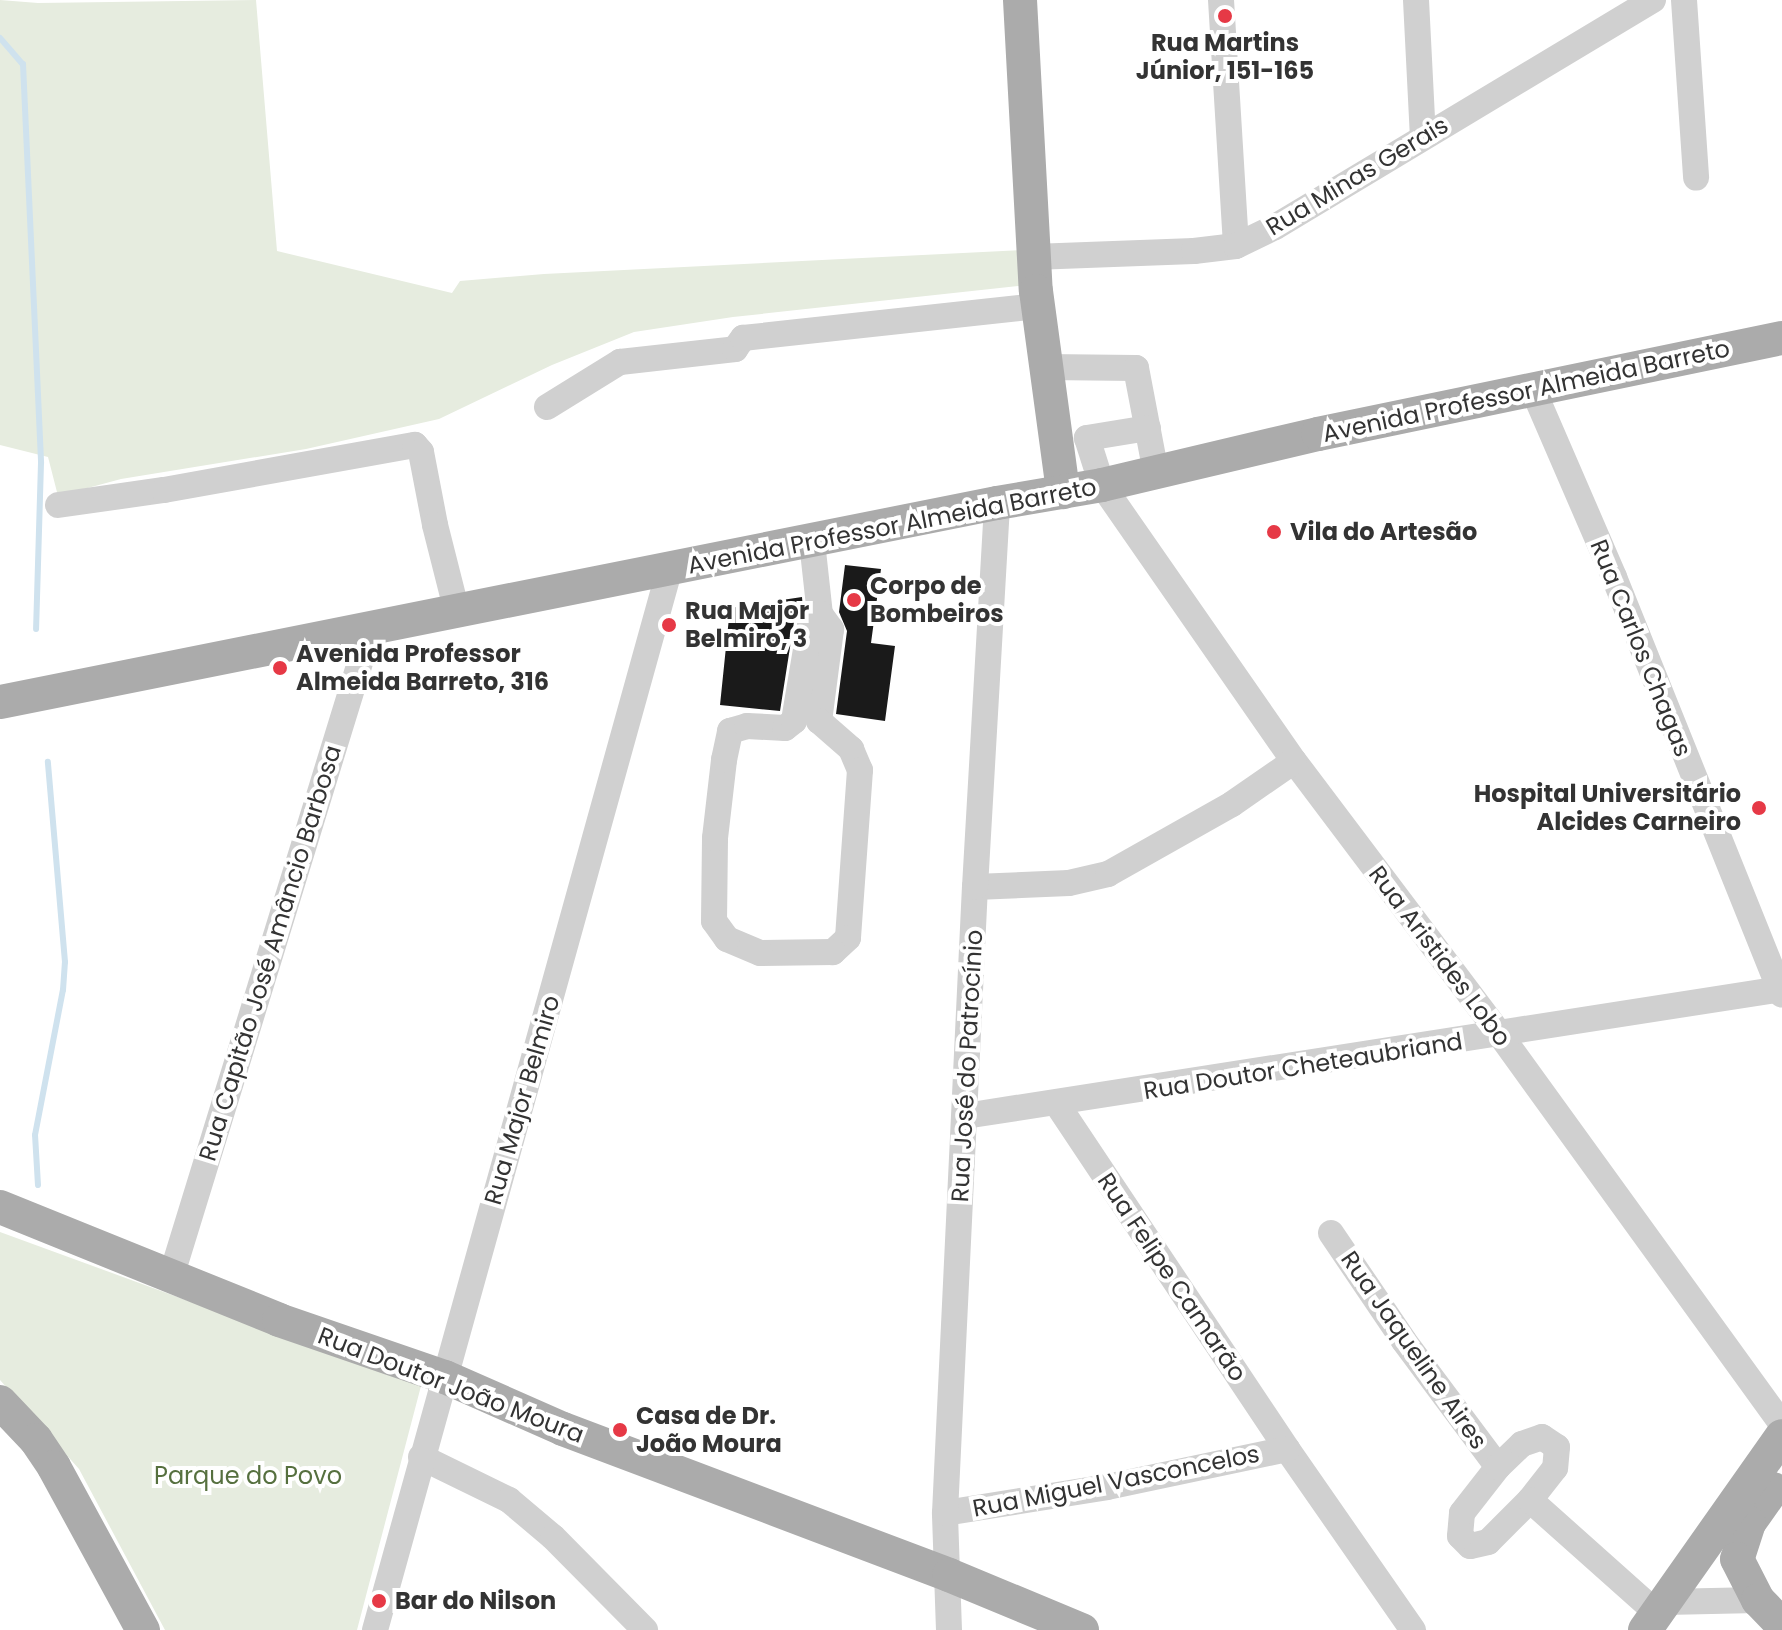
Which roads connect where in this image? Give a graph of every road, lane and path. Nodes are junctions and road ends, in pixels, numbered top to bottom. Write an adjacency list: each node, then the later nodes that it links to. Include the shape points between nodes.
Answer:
1 (1020, 0): 9 (main road)
2 (1221, 0): 8 (street)
3 (1416, 0): 6 (street)
4 (1653, 0): 6 (street, Rua Minas Gerais)
5 (1684, 0): 7 (street)
6 (1423, 136): 8 (street, Rua Minas Gerais)
7 (1696, 178)
8 (1236, 246): 9 (street, Rua Minas Gerais)
9 (1033, 257): 10 (main road)
10 (1038, 306): 12 (main road); 14 (street, via 743,338 735,349 620,362)
11 (1782, 338): 13 (main road, Avenida Professor Almeida Barreto)
12 (1046, 367): 15 (street, via 1136,368); 18 (main road)
13 (1534, 392): 16 (main road, Avenida Professor Almeida Barreto, via 1318,434); 29 (street, Rua Carlos Chagas)
14 (547, 407)
15 (1148, 428): 16 (street); 17 (street, Rua Aristides Lobo, via 1087,438)
16 (1156, 473): 17 (main road, Avenida Professor Almeida Barreto)
17 (1102, 485): 18 (main road, Avenida Professor Almeida Barreto); 27 (street, Rua Aristides Lobo)
18 (1063, 492): 19 (main road, Avenida Professor Almeida Barreto)
19 (997, 503): 21 (main road, Avenida Professor Almeida Barreto); 28 (street, Rua José do Patrocínio)
20 (58, 505): 23 (street, via 415,445 421,452)
21 (812, 542): 22 (main road, Avenida Professor Almeida Barreto); 24 (street)
22 (669, 571): 23 (main road, Avenida Professor Almeida Barreto); 36 (street, Rua Major Belmiro)
23 (457, 612): 25 (main road, Avenida Professor Almeida Barreto)
24 (820, 614): 24 (street, via 810,625 794,721 785,728 747,726 730,731 724,760 715,838 714,921 727,939 760,953 833,952 848,938 860,770 851,749 819,721 831,629)
25 (370, 630): 26 (main road, Avenida Professor Almeida Barreto); 35 (street, Rua Capitão José Amâncio Barbosa)
26 (0, 702)
27 (1294, 761): 28 (street, via 1232,804 1108,874 1069,883); 30 (street, Rua Aristides Lobo)
28 (975, 887): 32 (street, Rua José do Patrocínio)
29 (1781, 991): 30 (street, Rua Doutor Cheteaubriand)
30 (1501, 1036): 31 (street, Rua Doutor Cheteaubriand); 38 (street, Rua Aristides Lobo)
31 (1057, 1104): 32 (street, Rua Doutor Cheteaubriand); 40 (street, Rua Felipe Camarão)
32 (965, 1116): 45 (street, Rua José do Patrocínio)
33 (0, 1207): 35 (main road, Rua Doutor João Moura)
34 (1331, 1233): 42 (street, Rua Jaqueline Aires)
35 (171, 1277): 36 (main road, Rua Doutor João Moura)
36 (445, 1377): 41 (street, Rua Major Belmiro); 46 (main road, Rua Doutor João Moura, via 563,1429)
37 (0, 1402): 50 (main road, via 54,1467)
38 (1782, 1424)
39 (1782, 1436): 48 (main road)
40 (1287, 1449): 45 (street, Rua Miguel Vasconcelos, via 1107,1487); 55 (street, Rua Felipe Camarão)
41 (421, 1457): 51 (street, Rua Major Belmiro); 52 (street, via 509,1500)
42 (1498, 1467): 44 (street, Rua Jaqueline Aires, via 1522,1444 1542,1437 1552,1441 1558,1457 1555,1468); 44 (street, Rua Jaqueline Aires, via 1462,1513 1464,1542 1488,1542)
43 (1782, 1476): 47 (main road, via 1749,1523 1737,1559)
44 (1530, 1500): 48 (street)
45 (945, 1513): 46 (street, Rua José do Patrocínio)
46 (949, 1575): 53 (street, Rua José do Patrocínio); 54 (main road, Rua Doutor João Moura)
47 (1758, 1600): 48 (street); 49 (main road)
48 (1656, 1615)
49 (1782, 1625)
50 (143, 1630)
51 (375, 1630)
52 (645, 1630)
53 (949, 1630)
54 (1082, 1630)
55 (1413, 1630)

